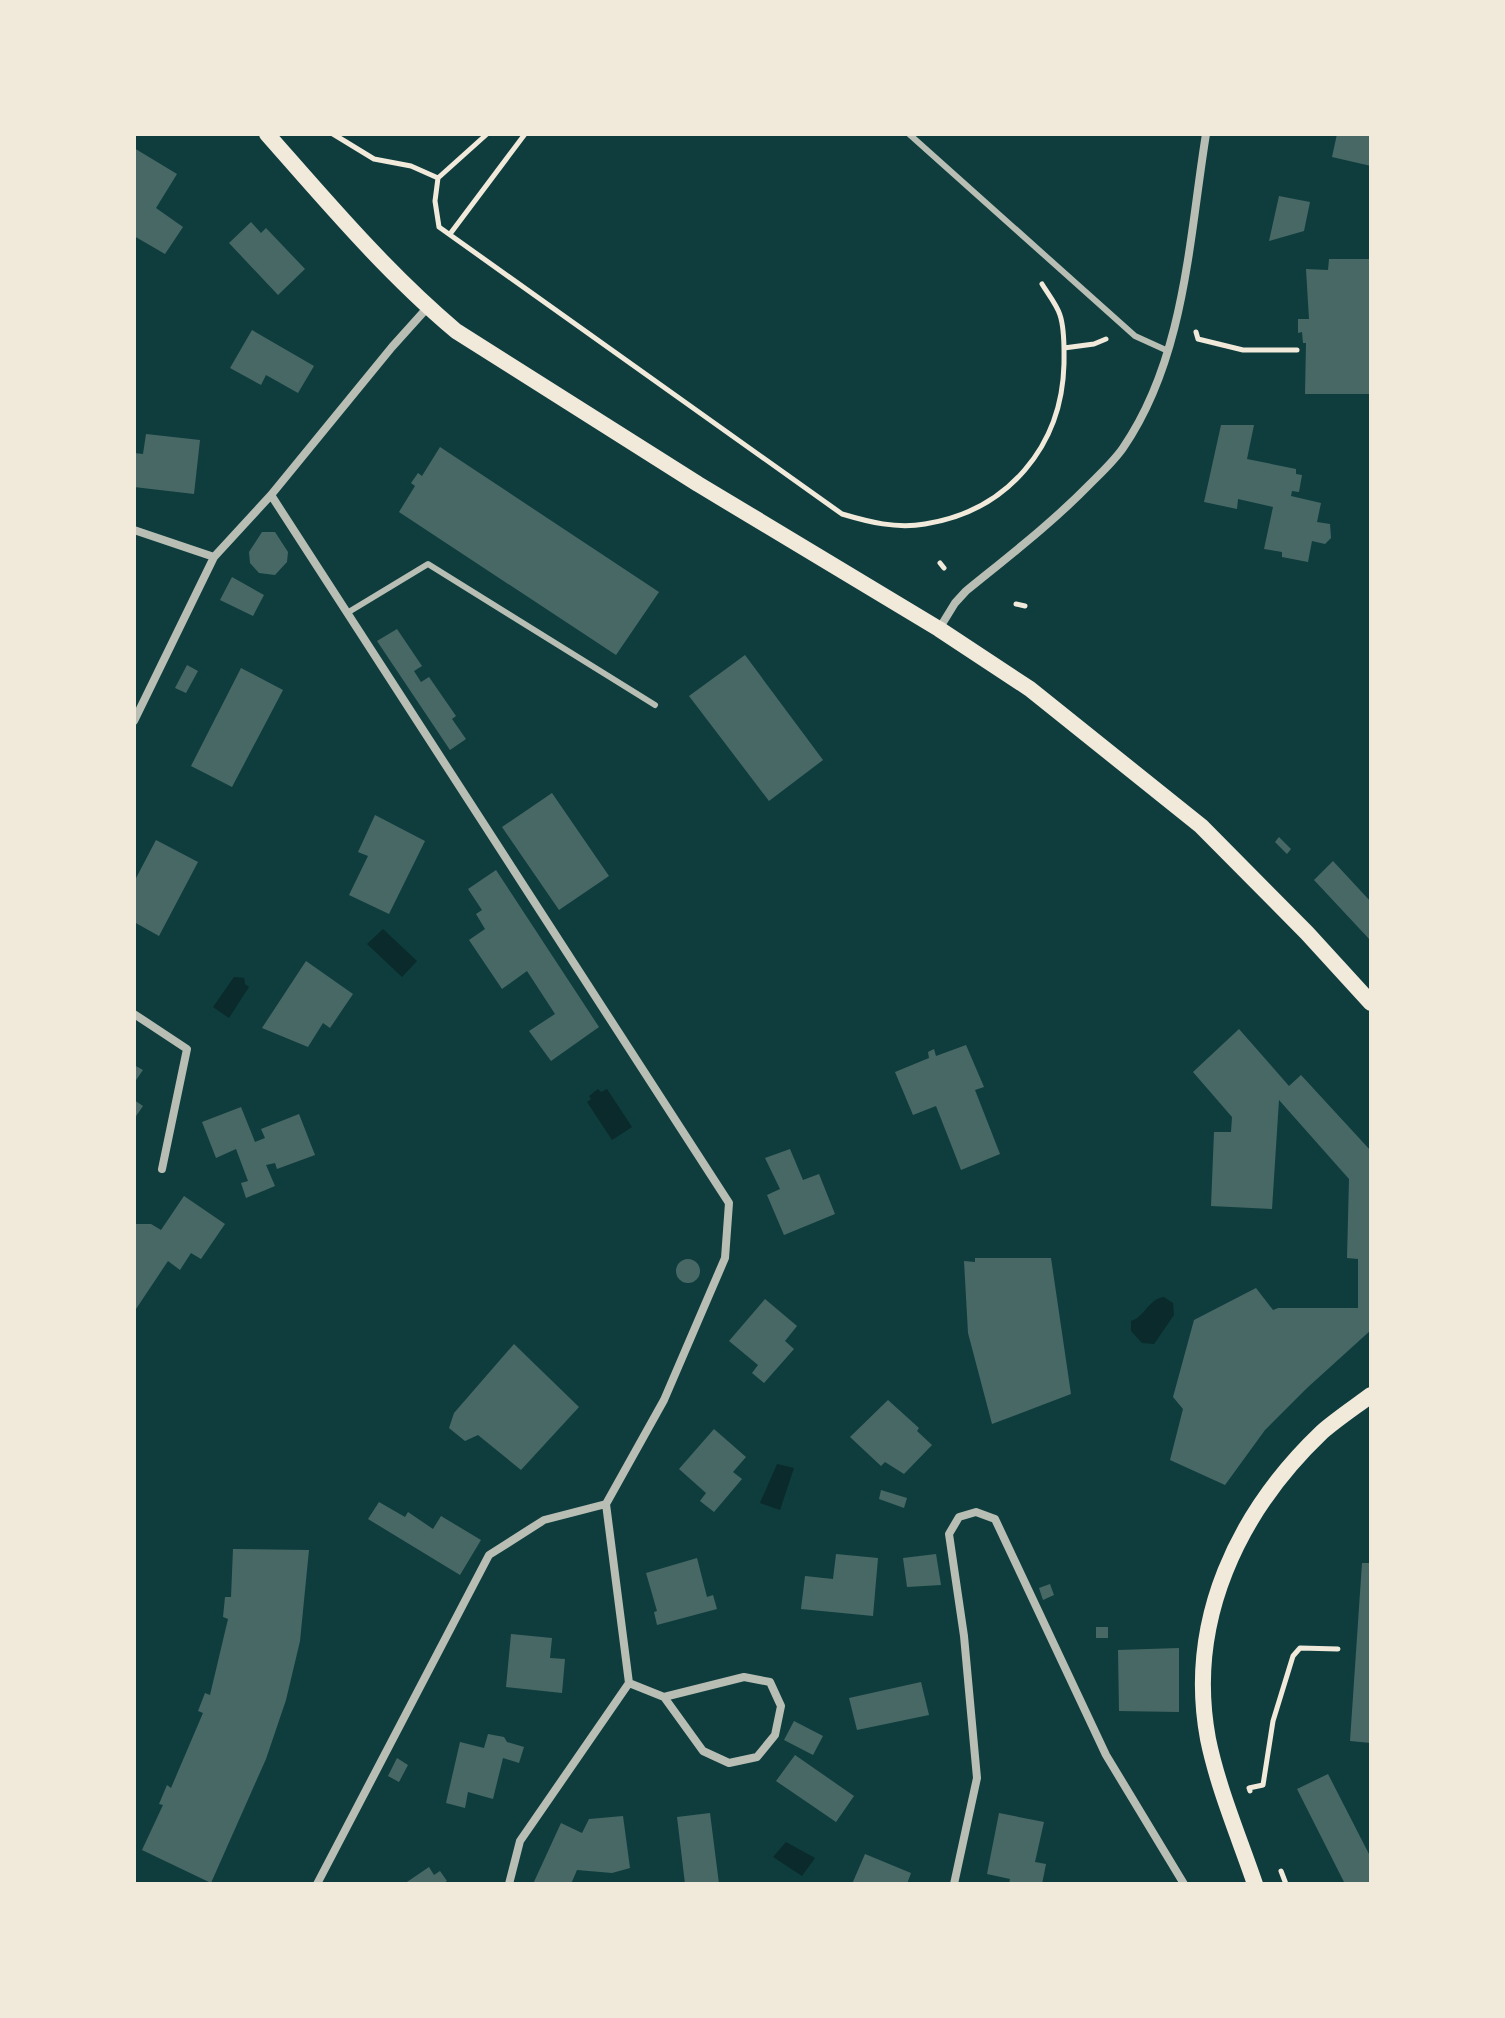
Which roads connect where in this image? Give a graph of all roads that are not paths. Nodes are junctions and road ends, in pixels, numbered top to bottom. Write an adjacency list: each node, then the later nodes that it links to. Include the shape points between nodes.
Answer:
1 (267, 134): 4 (main road)
2 (909, 134): 5 (lane, via 1135,336)
3 (1206, 134): 5 (street)
4 (428, 307): 6 (street); 10 (main road, via 480,348)
5 (1168, 351): 10 (street, via 1122,450 1062,512 966,591)
6 (271, 495): 8 (street); 9 (street)
7 (134, 530): 8 (street)
8 (214, 557): 12 (street)
9 (347, 613): 11 (lane, via 428,564); 17 (street, via 729,1203 725,1258 664,1400)
10 (939, 629): 13 (main road, via 1030,689 1201,826)
11 (655, 705)
12 (134, 721)
13 (1371, 1003)
14 (134, 1014): 15 (street, via 187,1049)
15 (162, 1169)
16 (1371, 1395): 24 (main road, via 1324,1431 1247,1524 1224,1570 1206,1639 1203,1692 1209,1739)
17 (606, 1504): 18 (street); 20 (street, via 544,1520 489,1555)
18 (629, 1683): 19 (street); 21 (street, via 520,1841)
19 (664, 1697): 19 (street, via 703,1751 729,1763 757,1757 775,1735 781,1706 770,1682 744,1677)
20 (317, 1884)
21 (509, 1884)
22 (954, 1884): 23 (street, via 977,1778 949,1534 959,1517 976,1512 995,1519 1106,1755)
23 (1184, 1884)
24 (1255, 1884)

